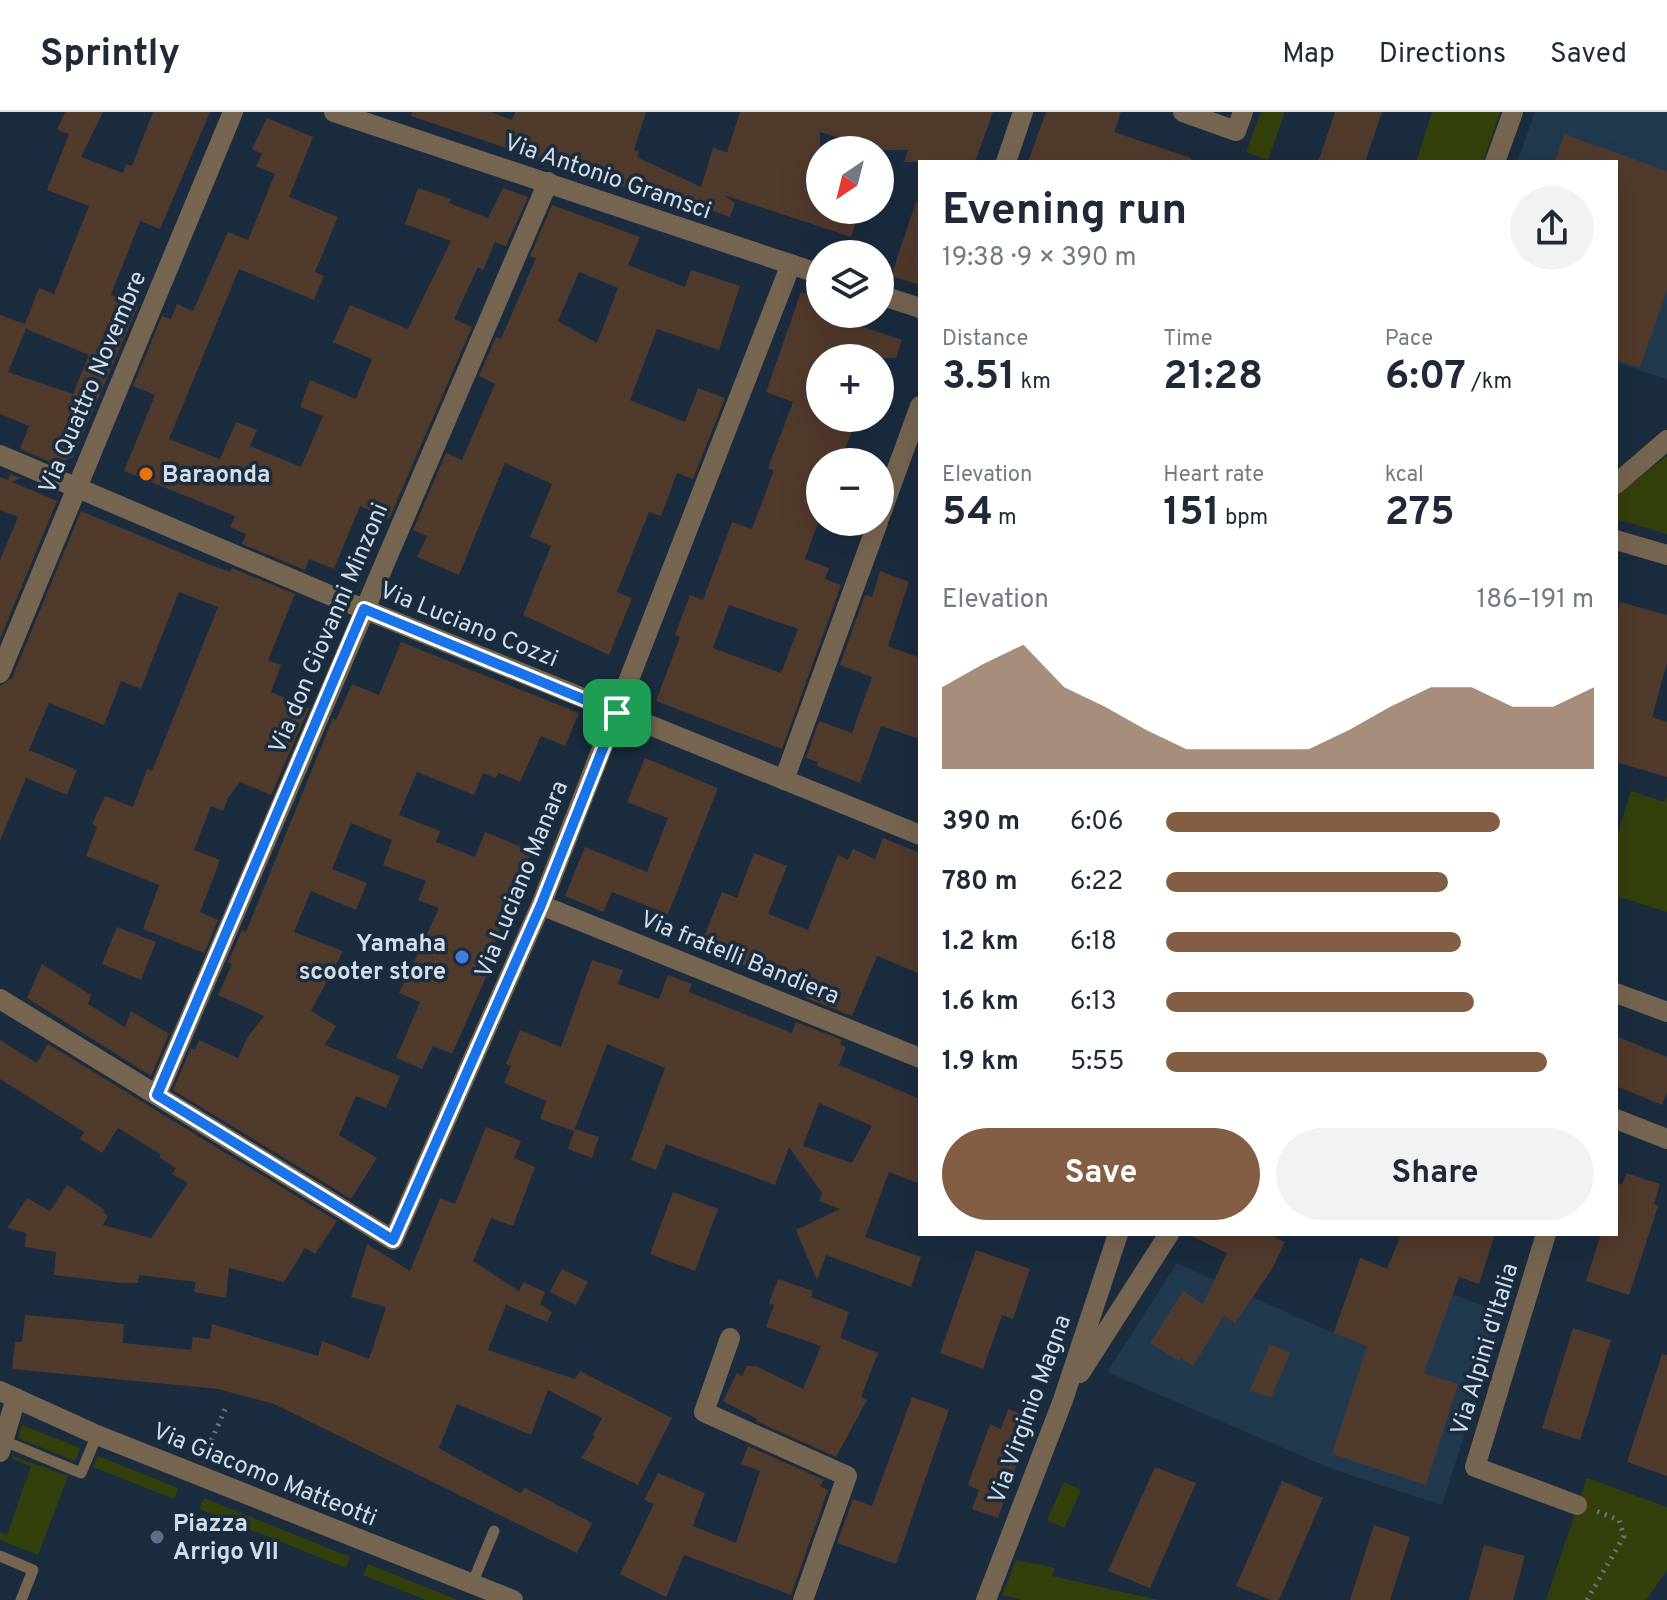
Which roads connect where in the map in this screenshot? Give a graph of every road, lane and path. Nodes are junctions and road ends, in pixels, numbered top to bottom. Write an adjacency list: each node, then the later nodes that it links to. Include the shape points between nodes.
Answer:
1 (233, 112): 19 (street, Via Quattro Novembre)
2 (334, 112): 9 (street, Via Antonio Gramsci)
3 (1023, 112): 7 (street)
4 (1183, 112): 5 (street, via 1236,131)
5 (1243, 112)
6 (1513, 112): 8 (street)
7 (1007, 160)
8 (1496, 160)
9 (548, 182): 10 (street, Via Antonio Gramsci); 23 (street, Via don Giovanni Minzoni)
10 (791, 264): 11 (street, Via Antonio Gramsci); 25 (street, Via Luciano Manara)
11 (806, 269)
12 (894, 300): 13 (street)
13 (918, 307)
14 (918, 412): 17 (street)
15 (1667, 440): 18 (street)
16 (0, 455): 19 (street, Via Luciano Cozzi)
17 (894, 478)
18 (1618, 482)
19 (77, 486): 23 (street, Via Luciano Cozzi); 24 (street, Via Quattro Novembre)
20 (873, 536): 26 (street)
21 (1618, 541): 22 (street)
22 (1667, 555)
23 (364, 609): 25 (street, Via Luciano Cozzi); 33 (street, Via don Giovanni Minzoni)
24 (0, 673)
25 (617, 713): 26 (street, Via Luciano Cozzi); 28 (street, Via Luciano Manara)
26 (784, 780): 27 (street, Via Luciano Cozzi)
27 (918, 834)
28 (541, 905): 32 (street, Via fratelli Bandiera); 33 (street, Via Luciano Manara, via 393,1240)
29 (1618, 994): 31 (street)
30 (0, 999): 33 (street)
31 (1667, 1012)
32 (918, 1057)
33 (157, 1095)
34 (1618, 1120): 35 (street)
35 (1667, 1139)
36 (1117, 1236): 41 (street, Via Virginio Magna)
37 (1168, 1236): 41 (street)
38 (1545, 1236): 44 (street, Via Alpini d'Italia, via 1475,1467)
39 (730, 1338): 50 (street, via 704,1412 847,1476)
40 (8, 1395): 42 (street, Via Giacomo Matteotti); 43 (street)
41 (1063, 1400): 51 (street, Via Virginio Magna)
42 (97, 1435): 43 (lane, via 81,1473); 47 (street, Via Giacomo Matteotti)
43 (2, 1446)
44 (1577, 1505): 52 (path, via 1619,1520 1624,1536)
45 (494, 1531): 47 (lane)
46 (0, 1556): 48 (lane, via 33,1570)
47 (472, 1584): 49 (street, Via Giacomo Matteotti)
48 (21, 1600)
49 (513, 1600)
50 (803, 1600)
51 (986, 1600)
52 (1587, 1600)

